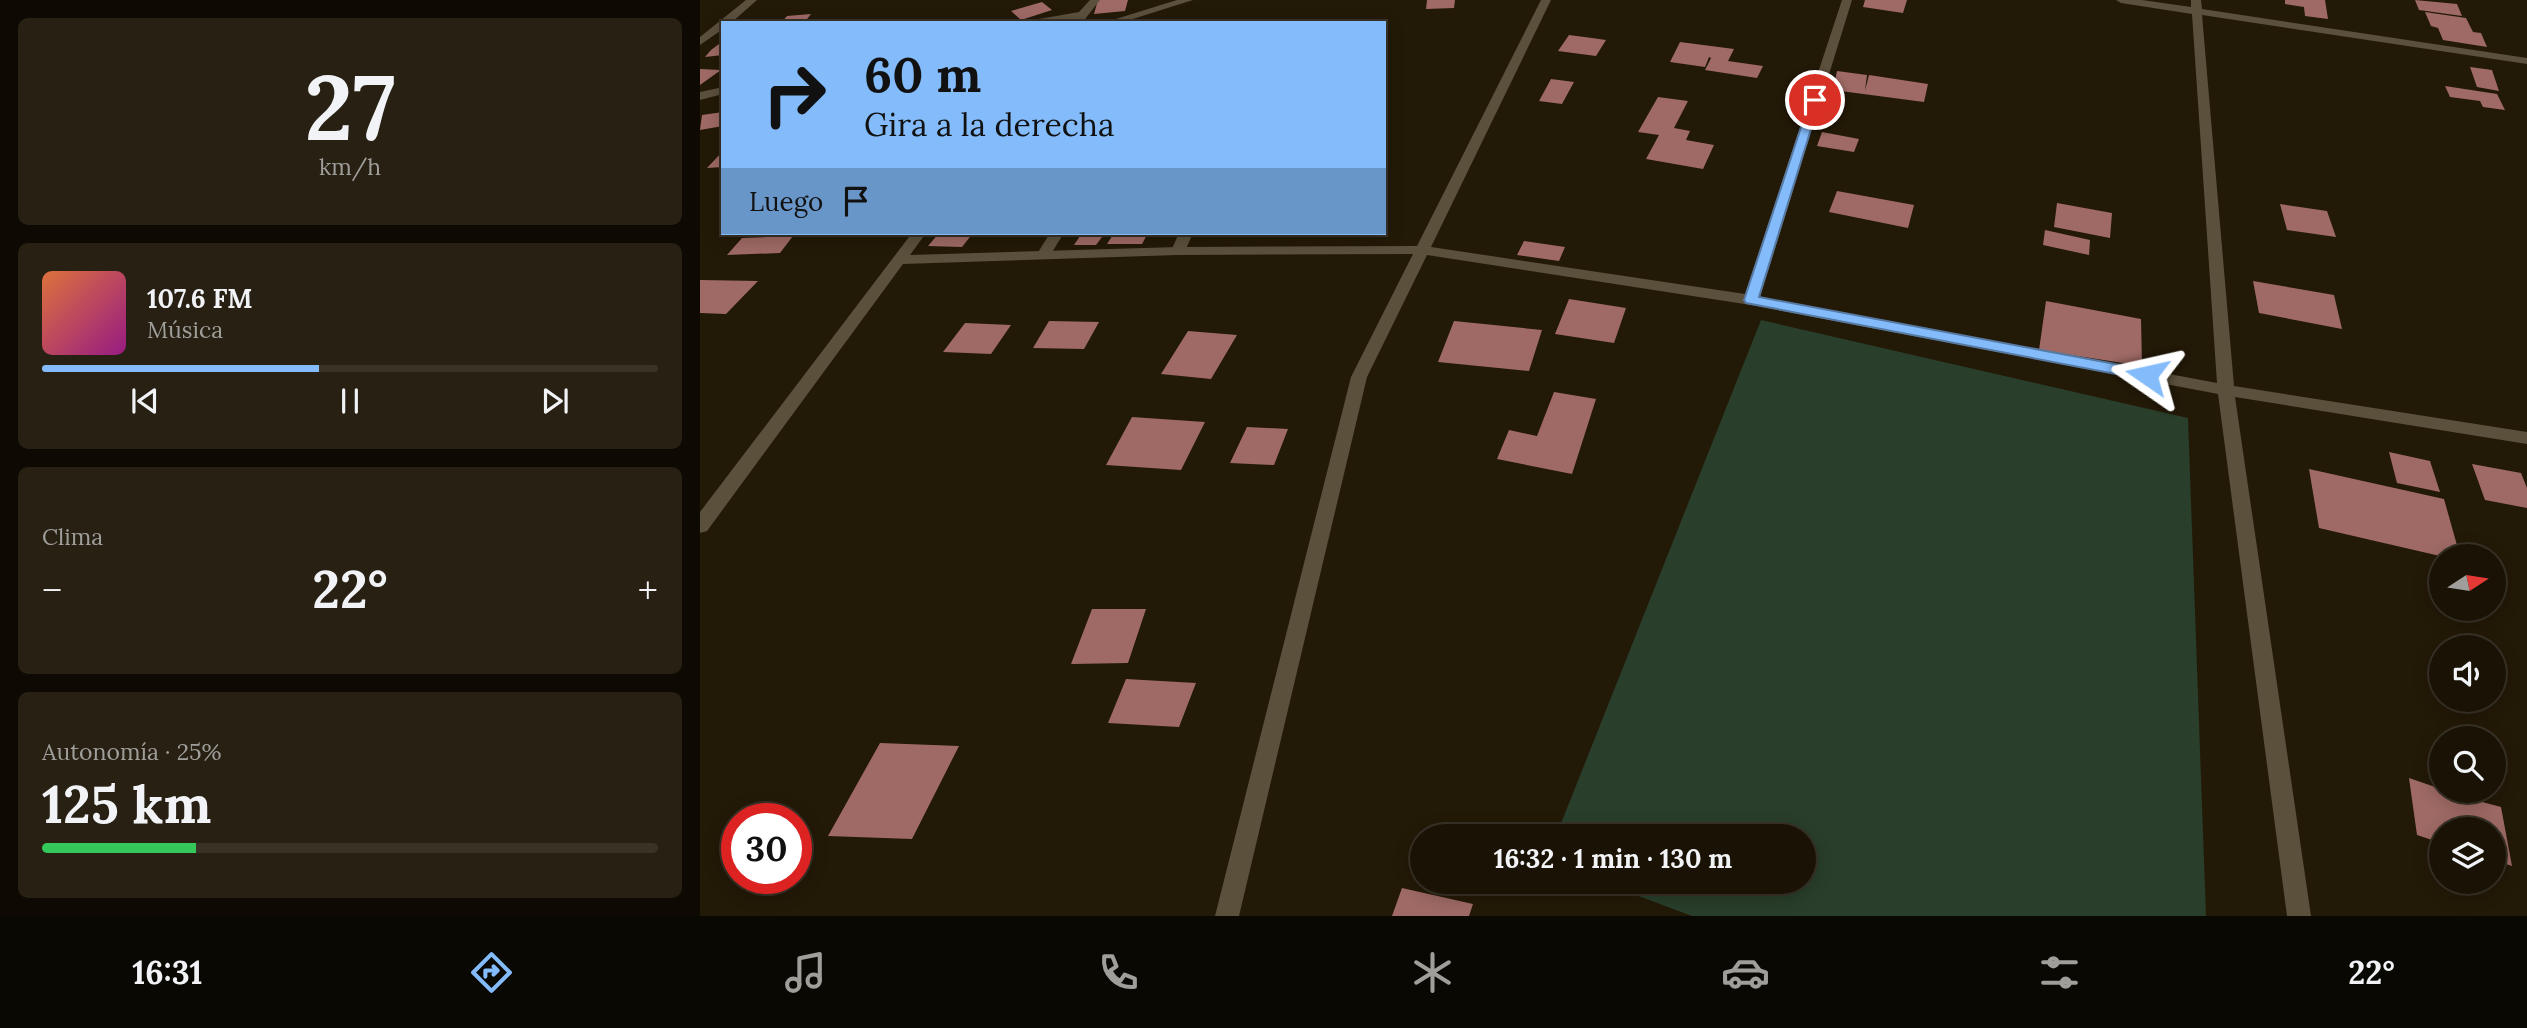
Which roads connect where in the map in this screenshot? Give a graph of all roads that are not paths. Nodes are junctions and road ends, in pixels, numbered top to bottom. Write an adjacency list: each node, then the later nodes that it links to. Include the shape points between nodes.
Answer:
1 (752, 0): 9 (street)
2 (1095, 0): 8 (street)
3 (1188, 0): 11 (street)
4 (1546, 0): 20 (street)
5 (1847, 0): 24 (street)
6 (2121, 0): 7 (street)
7 (2196, 5): 14 (street); 25 (street)
8 (1078, 19): 10 (street)
9 (726, 21)
10 (1050, 21)
11 (1115, 21)
12 (721, 25): 13 (street)
13 (700, 42)
14 (2527, 61)
15 (721, 91): 16 (street)
16 (700, 96)
17 (917, 235): 23 (street)
18 (1056, 235): 22 (street)
19 (1185, 235): 21 (street)
20 (1424, 250): 21 (street); 24 (street); 28 (street, via 1359,377)
21 (1178, 251): 22 (street)
22 (1044, 254): 23 (street)
23 (898, 260): 27 (street)
24 (1751, 300): 25 (street)
25 (2226, 390): 26 (street); 29 (street)
26 (2527, 438)
27 (700, 526)
28 (1227, 916)
29 (2299, 916)

